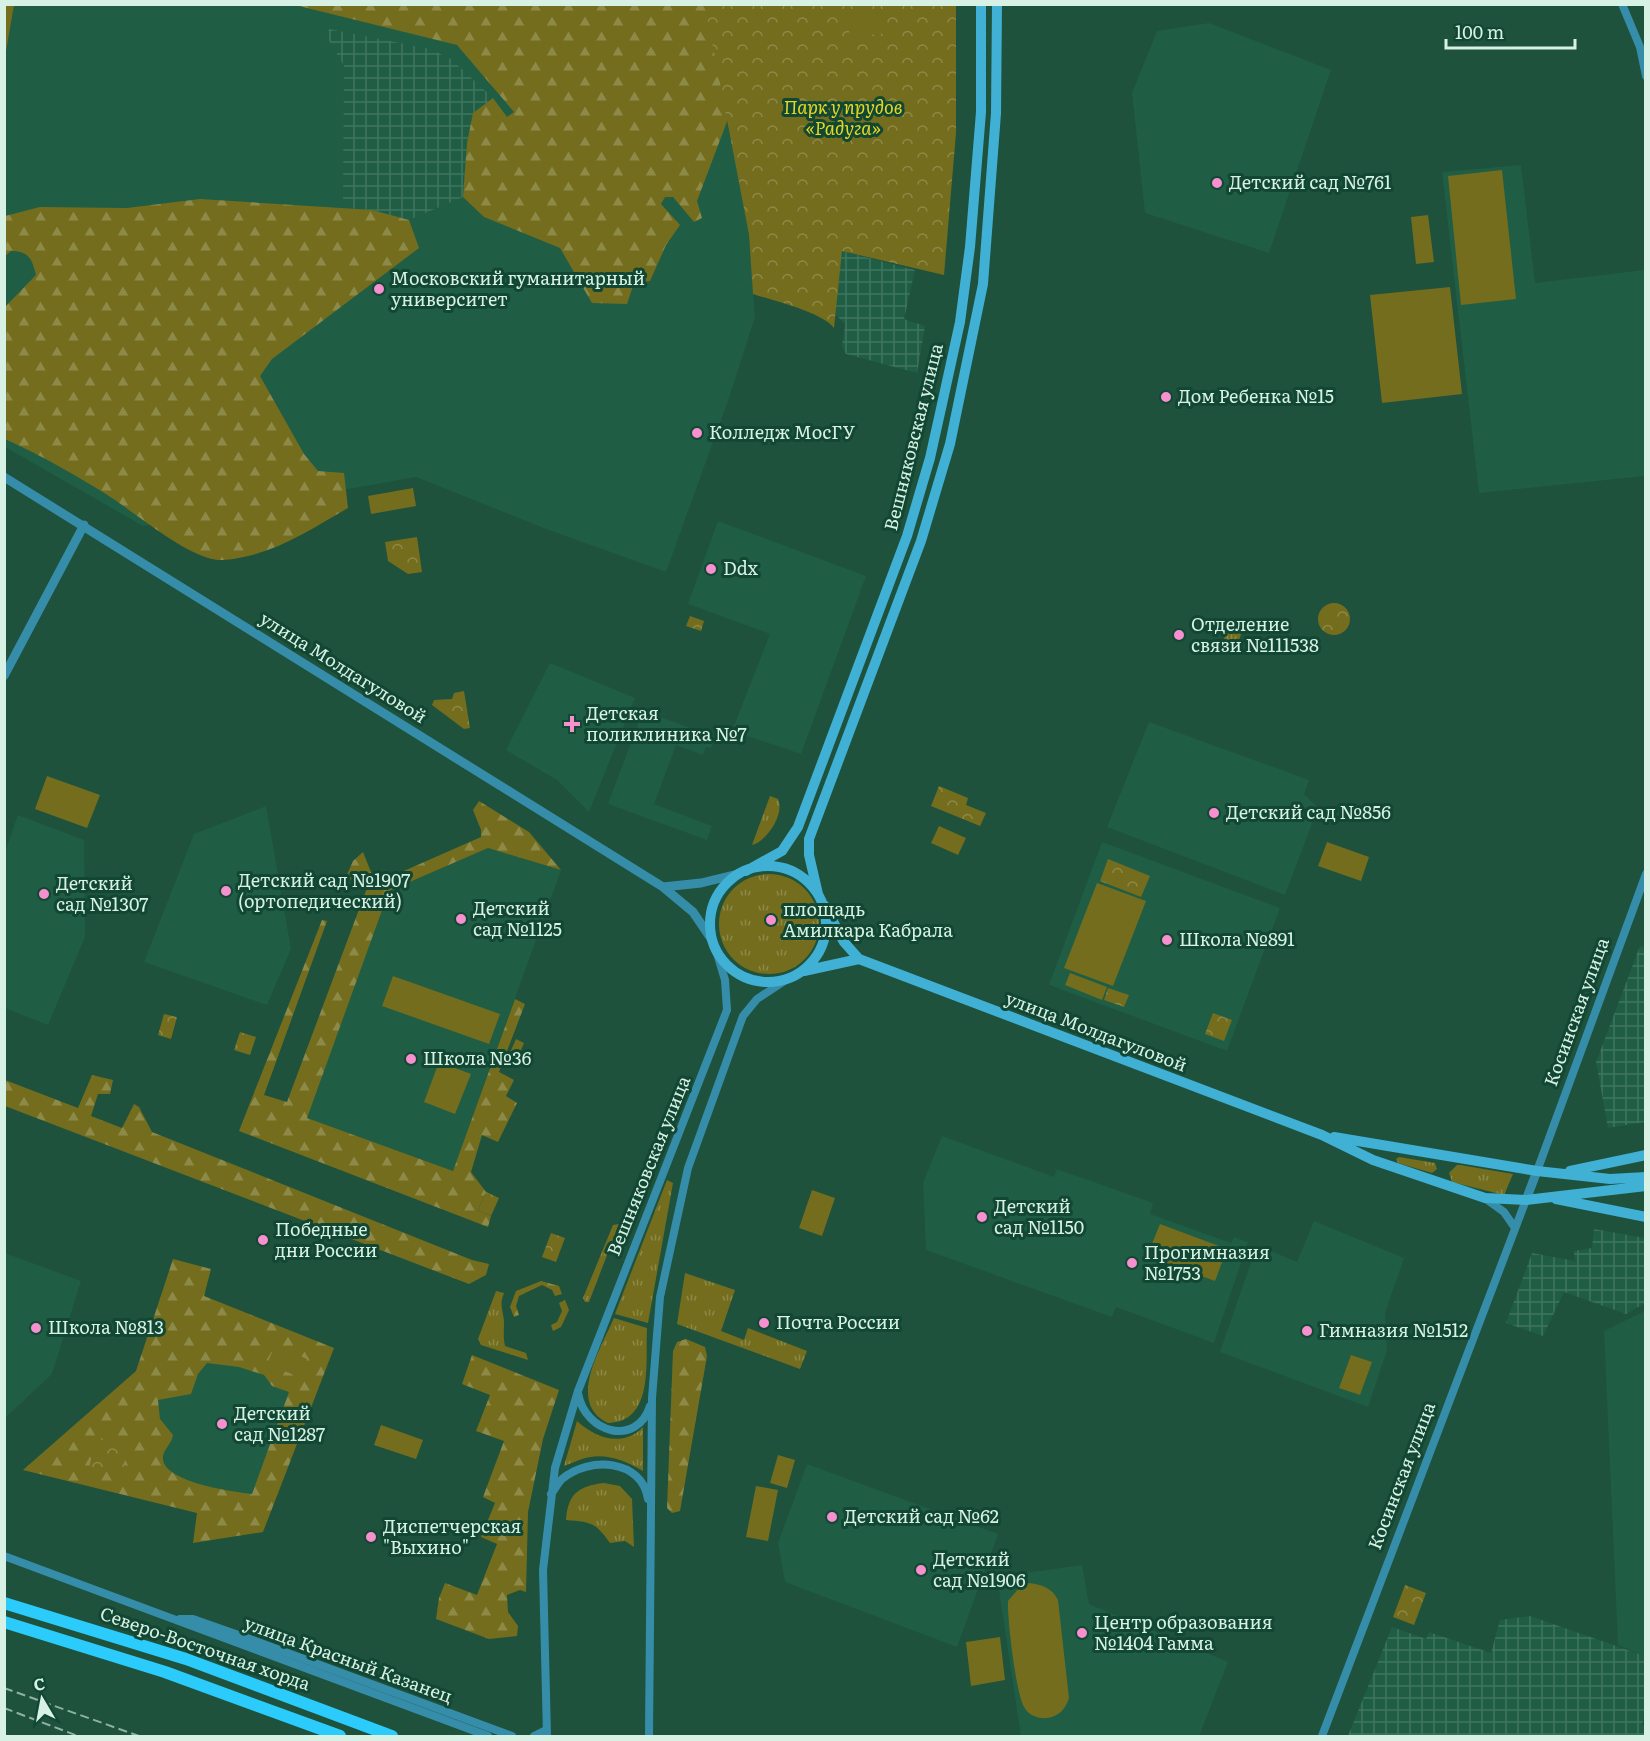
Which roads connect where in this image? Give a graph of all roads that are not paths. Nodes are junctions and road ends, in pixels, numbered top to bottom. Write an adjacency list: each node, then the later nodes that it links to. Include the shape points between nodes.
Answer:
1 (1622, 4): 4 (street, via 1637,36)
2 (997, 8): 3 (street, via 989,5); 7 (main road, Вешняковская улица, via 997,104 983,284 950,444)
3 (981, 9): 6 (main road, Вешняковская улица, via 981,112 966,285)
4 (1646, 76)
5 (4, 477): 8 (street, улица Молдагуловой)
6 (916, 505): 7 (street, via 920,514); 9 (main road, Вешняковская улица)
7 (930, 510): 10 (main road, Вешняковская улица)
8 (84, 525): 11 (street); 14 (street, улица Молдагуловой)
9 (893, 573): 10 (street, via 902,569); 12 (main road, Вешняковская улица, via 795,835 782,851)
10 (907, 579): 15 (main road, Вешняковская улица, via 809,839 808,855)
11 (4, 676)
12 (742, 872): 14 (street, via 701,884); 15 (main road, via 777,867 793,871); 17 (main road, via 720,892 713,906 710,919)
13 (1646, 874): 25 (street, Косинская улица)
14 (663, 887): 17 (street, улица Молдагуловой, via 693,912)
15 (818, 894): 16 (main road)
16 (824, 905): 18 (main road); 19 (main road, via 825,940)
17 (714, 945): 20 (main road, via 727,965 753,980 773,982); 34 (street, Вешняковская улица, via 725,980 727,1010)
18 (859, 960): 19 (main road); 21 (main road, улица Молдагуловой)
19 (801, 972): 20 (main road)
20 (789, 978): 35 (street, Вешняковская улица, via 758,999 743,1016 688,1168 660,1297)
21 (1322, 1135): 22 (main road, улица Молдагуловой); 24 (main road, улица Молдагуловой)
22 (1391, 1148): 24 (street, via 1383,1155); 25 (main road, улица Молдагуловой)
23 (1646, 1155): 26 (main road)
24 (1386, 1165): 30 (main road, улица Молдагуловой)
25 (1537, 1171): 26 (main road, улица Молдагуловой); 31 (street, Косинская улица)
26 (1555, 1173): 27 (main road, улица Молдагуловой, via 1610,1179)
27 (1646, 1177)
28 (1646, 1186): 29 (main road, улица Молдагуловой)
29 (1547, 1197): 31 (main road, улица Молдагуловой); 32 (main road)
30 (1485, 1198): 31 (main road, улица Молдагуловой); 33 (street, via 1504,1212)
31 (1526, 1200): 33 (street, Косинская улица)
32 (1646, 1217)
33 (1515, 1228): 49 (street, Косинская улица)
34 (578, 1391): 35 (street, Вешняковская улица, via 584,1414 607,1430 621,1431 643,1420); 36 (street, Вешняковская улица, via 557,1457)
35 (652, 1398): 37 (street, Вешняковская улица)
36 (550, 1496): 37 (street, Вешняковская улица, via 561,1480 581,1468 597,1464 622,1468 643,1483); 42 (street, Вешняковская улица, via 543,1570)
37 (651, 1521): 48 (street, Вешняковская улица)
38 (4, 1556): 40 (street, улица Красный Казанец)
39 (4, 1603): 44 (main road, Северо-Восточная хорда, via 186,1659)
40 (172, 1618): 45 (street, улица Красный Казанец); 46 (street, улица Красный Казанец, via 193,1619 240,1635)
41 (4, 1622): 43 (main road, Северо-Восточная хорда, via 154,1668)
42 (546, 1734): 47 (street, Вешняковская улица)
43 (340, 1737)
44 (392, 1737)
45 (488, 1737)
46 (512, 1737)
47 (534, 1737)
48 (649, 1737)
49 (1322, 1737)

